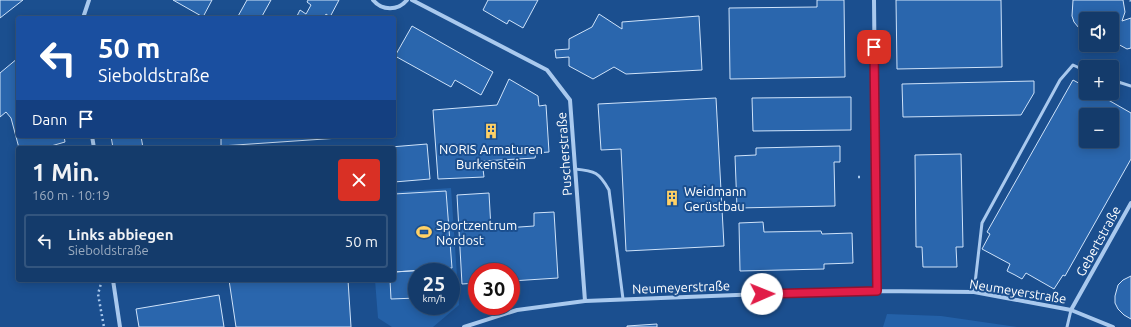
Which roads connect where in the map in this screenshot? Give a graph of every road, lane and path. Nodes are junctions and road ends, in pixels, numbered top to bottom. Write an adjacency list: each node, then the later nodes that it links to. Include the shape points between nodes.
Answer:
1 (89, 0): 6 (street)
2 (373, 0): 3 (street, via 383,8 391,9 398,8)
3 (407, 0)
4 (412, 0): 10 (street, Puscherstraße, via 547,70 570,100)
5 (874, 0): 14 (street)
6 (83, 16)
7 (1079, 68): 15 (lane, via 1073,65 1060,80 982,223)
8 (1119, 82): 9 (lane)
9 (1131, 86)
10 (575, 169): 16 (lane, via 590,171 602,178 609,190); 17 (street, Puscherstraße)
11 (1131, 203): 18 (street, Gebertstraße)
12 (101, 282): 19 (path, via 98,294)
13 (113, 282): 20 (street)
14 (877, 291): 15 (street, Neumeyerstraße); 16 (street, Neumeyerstraße)
15 (974, 292): 18 (street, Neumeyerstraße)
16 (623, 299): 17 (street, Neumeyerstraße)
17 (585, 301): 21 (street, Neumeyerstraße, via 517,310)
18 (1071, 310): 22 (lane); 23 (street, Neumeyerstraße)
19 (104, 327)
20 (120, 327)
21 (464, 327)
22 (1068, 327)
23 (1113, 327)

